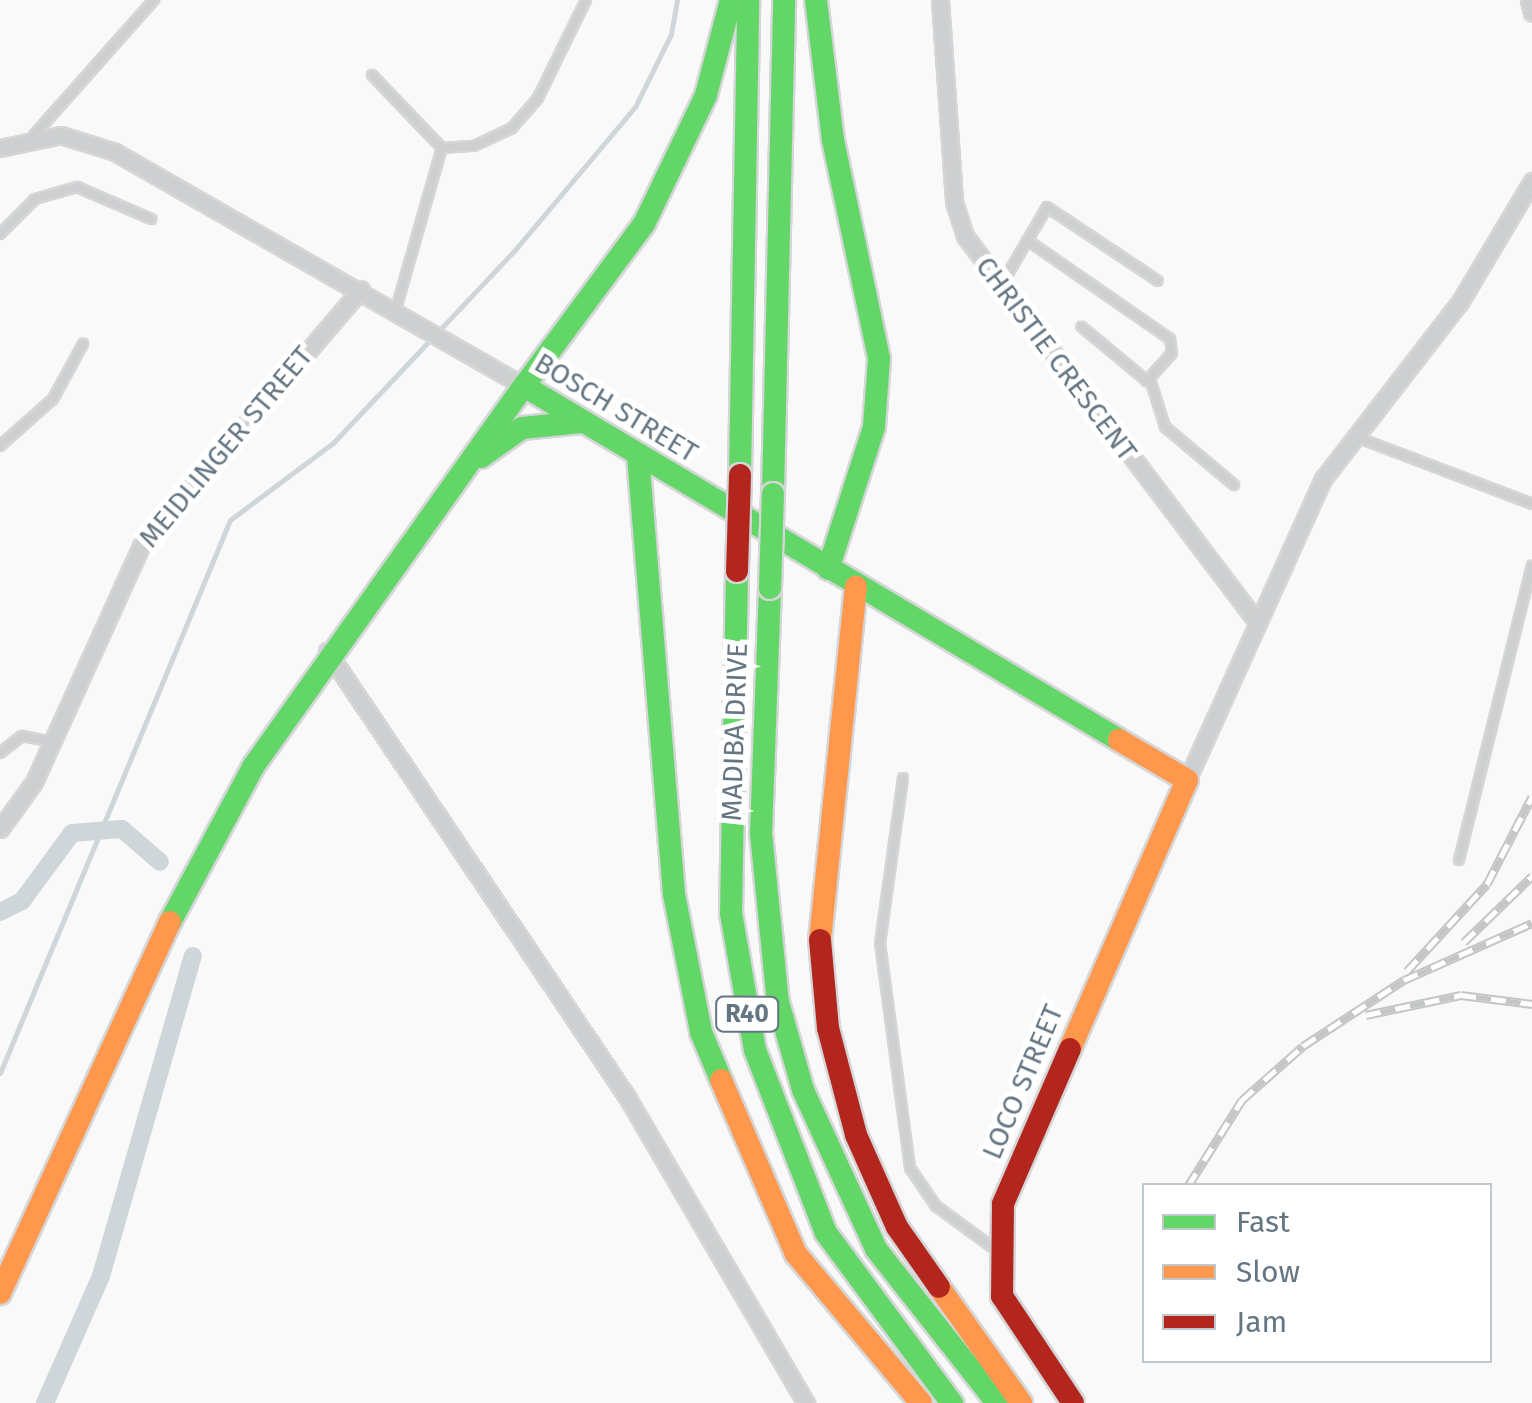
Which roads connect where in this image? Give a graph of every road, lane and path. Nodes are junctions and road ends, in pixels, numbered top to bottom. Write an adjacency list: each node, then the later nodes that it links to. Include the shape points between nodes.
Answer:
1 (154, 0): 11 (lane)
2 (586, 0): 13 (lane, via 538,98 512,128 474,146)
3 (731, 0): 25 (main road, via 706,95 644,224)
4 (748, 0): 48 (main road, MADIBA DRIVE / R40, bridge, via 731,913 755,1050 826,1233)
5 (784, 0): 49 (main road, MADIBA DRIVE / R40, bridge, via 761,833 778,1002 793,1055 876,1249)
6 (816, 0): 34 (main road, via 833,140 878,359 874,427)
7 (940, 0): 19 (street, CHRISTIE CRESCENT, via 954,202)
8 (1529, 0): 9 (street)
9 (1532, 14)
10 (372, 75): 13 (lane)
11 (34, 136): 12 (street); 20 (street, BOSCH STREET, via 115,152)
12 (0, 148)
13 (442, 148): 21 (lane)
14 (1532, 181): 27 (street, via 1460,302)
15 (151, 220): 16 (lane, via 78,187 35,199)
16 (0, 234)
17 (1027, 240): 18 (lane, via 1047,207 1061,210); 19 (lane); 24 (lane, via 1170,340 1172,353)
18 (1158, 281)
19 (999, 288): 36 (street, CHRISTIE CRESCENT)
20 (361, 289): 21 (street, BOSCH STREET); 38 (street, MEIDLINGER STREET, via 141,546)
21 (403, 313): 25 (street, BOSCH STREET)
22 (1082, 327): 24 (lane)
23 (83, 344): 28 (lane, via 53,399)
24 (1152, 382): 31 (lane, via 1165,426)
25 (524, 386): 26 (main road, BOSCH STREET); 30 (main road)
26 (582, 422): 29 (main road, BOSCH STREET); 30 (main road, via 522,428)
27 (1352, 436): 32 (lane); 36 (street, via 1298,527)
28 (0, 446)
29 (638, 456): 34 (main road, BOSCH STREET); 47 (main road, via 674,894 701,1032 796,1254)
30 (454, 480): 37 (main road)
31 (1234, 485)
32 (1532, 504)
33 (1532, 566): 43 (lane)
34 (828, 569): 35 (main road, BOSCH STREET)
35 (856, 587): 41 (main road, BOSCH STREET); 50 (main road, via 817,905 828,1028 856,1135 897,1227)
36 (1258, 623): 41 (street)
37 (326, 652): 45 (main road, via 198,862); 46 (street, via 627,1097)
38 (53, 742): 39 (lane, via 22,736); 42 (street, MEIDLINGER STREET)
39 (0, 754)
40 (903, 778): 44 (lane, via 880,942 910,1168 936,1206)
41 (1188, 780): 44 (main road, LOCO STREET, via 1003,1204)
42 (0, 829)
43 (1460, 860)
44 (996, 1250): 51 (main road, LOCO STREET, via 1002,1296 1023,1340)
45 (0, 1293)
46 (806, 1403)
47 (921, 1403)
48 (952, 1403)
49 (998, 1403)
50 (1020, 1403)
51 (1073, 1403)

